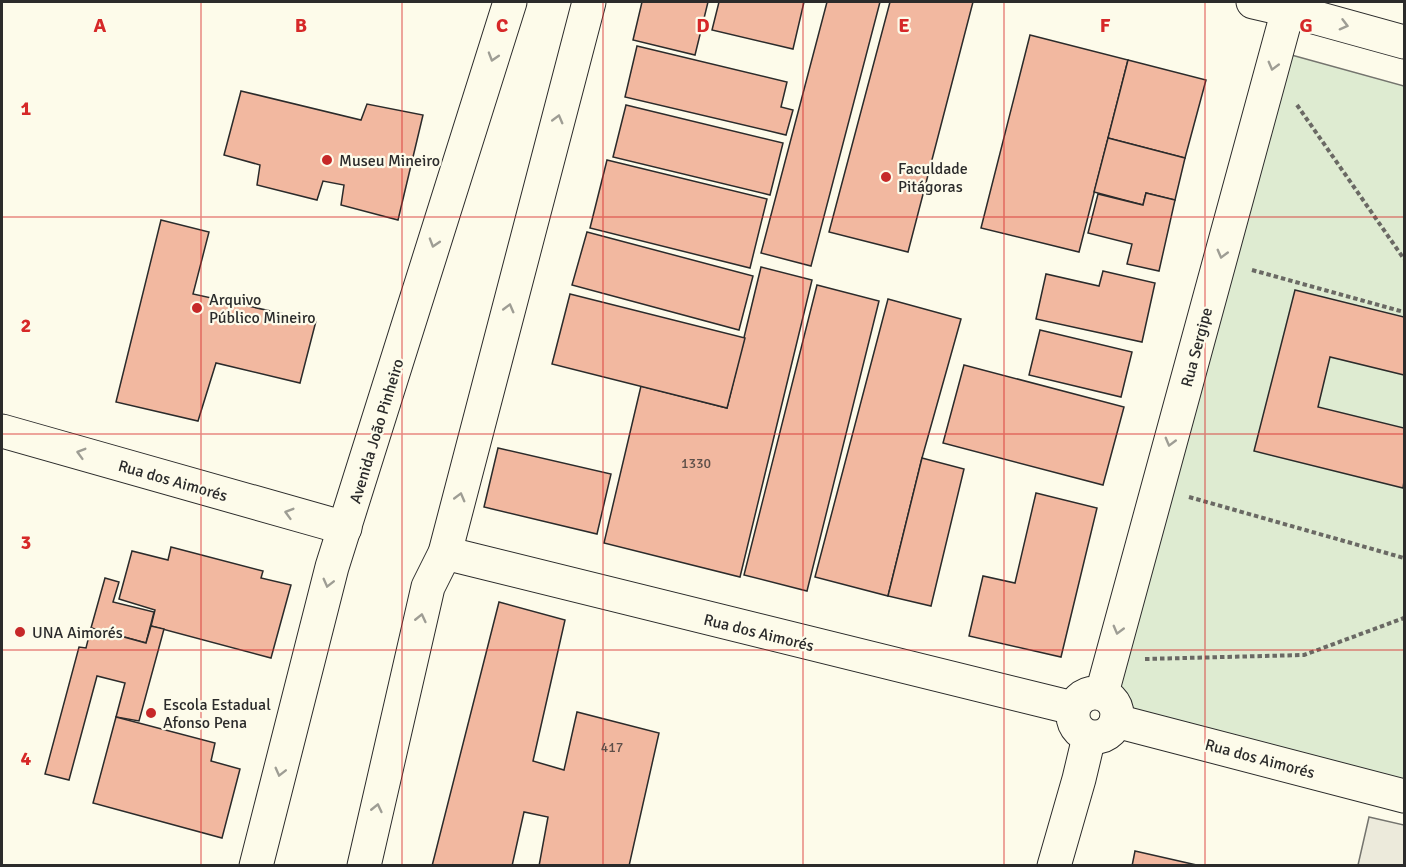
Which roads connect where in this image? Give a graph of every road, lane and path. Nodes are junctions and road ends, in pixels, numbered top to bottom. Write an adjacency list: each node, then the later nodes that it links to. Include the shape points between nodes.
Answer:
1 (510, 2): 12 (street, Avenida João Pinheiro, one-way to 12)
2 (589, 2): 13 (street, one-way to 2)
3 (1253, 2): 4 (street)
4 (1290, 6): 5 (street, one-way to 5); 6 (street, Rua Sergipe, one-way to 6)
5 (1404, 42)
6 (1272, 70): 7 (path); 8 (street, Rua Sergipe, one-way to 8)
7 (1404, 259)
8 (1220, 261): 9 (path); 11 (street, Rua Sergipe, one-way to 11)
9 (1404, 312)
10 (2, 431): 12 (street, Rua dos Aimorés, one-way to 10)
11 (1157, 488): 14 (path); 16 (street, Rua Sergipe, one-way to 16)
12 (345, 528): 19 (street, Avenida João Pinheiro, one-way to 19)
13 (445, 553): 17 (street, Rua dos Aimorés, via 1073,708 1077,729); 20 (street, one-way to 13, via 428,587)
14 (1404, 558)
15 (1404, 618): 16 (path, via 1304,655)
16 (1110, 660): 17 (street, Rua Sergipe)
17 (1103, 717): 18 (street, Rua dos Aimorés); 21 (street, Rua Sergipe, via 1079,779)
18 (1404, 796)
19 (256, 866)
20 (364, 866)
21 (1054, 866)

